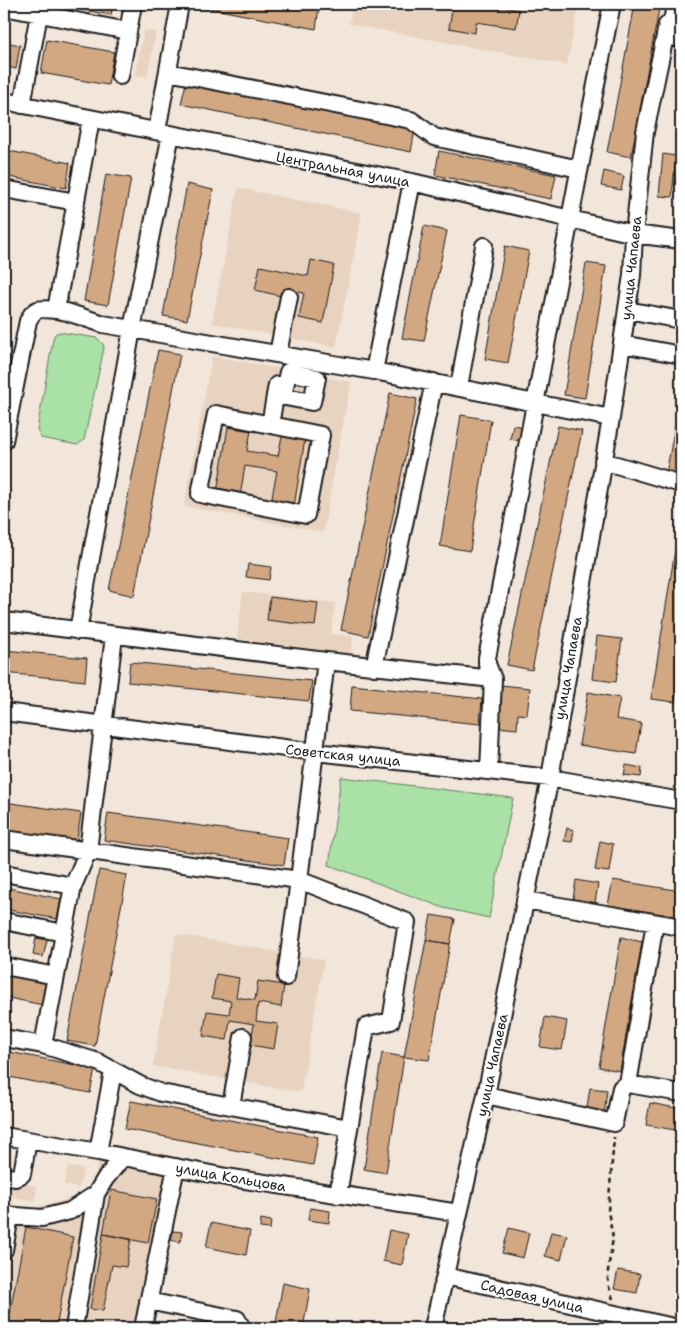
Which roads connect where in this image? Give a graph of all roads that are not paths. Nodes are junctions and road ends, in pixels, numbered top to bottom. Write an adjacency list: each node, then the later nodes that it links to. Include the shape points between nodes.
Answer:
1 (133, 4): 8 (street)
2 (180, 4): 11 (street)
3 (612, 4): 17 (street)
4 (672, 4): 9 (street)
5 (678, 4): 9 (street, улица Чапаева)
6 (4, 8): 7 (street)
7 (39, 14): 8 (street); 14 (street)
8 (128, 31): 12 (street)
9 (664, 36): 10 (street); 22 (street, улица Чапаева, via 646,132)
10 (681, 39)
11 (168, 72): 16 (street); 17 (street, via 411,120 434,137)
12 (120, 76)
13 (4, 101): 14 (street, Центральная улица)
14 (22, 105): 15 (street, Центральная улица)
15 (91, 119): 16 (street, Центральная улица); 20 (street)
16 (164, 133): 18 (street, Центральная улица); 29 (street)
17 (578, 169): 21 (street)
18 (412, 182): 21 (street, Центральная улица); 33 (street)
19 (4, 189): 20 (street)
20 (76, 202): 26 (street)
21 (569, 218): 22 (street, Центральная улица); 36 (street)
22 (634, 234): 23 (street, Центральная улица); 27 (street, улица Чапаева)
23 (681, 240)
24 (484, 246): 35 (street)
25 (289, 297): 32 (street)
26 (56, 310): 29 (street); 39 (street, via 40,308 32,312 28,321)
27 (627, 310): 28 (street); 30 (street, улица Чапаева)
28 (681, 320)
29 (132, 329): 32 (street); 43 (street)
30 (622, 344): 31 (street); 37 (street, улица Чапаева)
31 (681, 354)
32 (280, 355): 33 (street); 38 (street, via 279,395)
33 (374, 371): 34 (street)
34 (434, 382): 35 (street); 46 (street)
35 (459, 387): 36 (street)
36 (536, 403): 37 (street); 47 (street, via 487,658)
37 (611, 418): 40 (street, улица Чапаева)
38 (270, 425): 38 (street, via 216,414 200,494 306,515 321,434)
39 (4, 441)
40 (603, 461): 41 (street); 52 (street, улица Чапаева)
41 (681, 484)
42 (4, 621): 43 (street)
43 (78, 631): 44 (street)
44 (114, 636): 45 (street); 49 (street)
45 (326, 661): 46 (street); 50 (street)
46 (374, 667): 47 (street)
47 (493, 679): 51 (street)
48 (4, 712): 49 (street, Советская улица)
49 (104, 725): 50 (street, Советская улица); 55 (street)
50 (316, 752): 51 (street, Советская улица); 57 (street)
51 (489, 771): 52 (street, Советская улица)
52 (550, 778): 53 (street, Советская улица); 59 (street, улица Чапаева)
53 (681, 801)
54 (4, 839): 55 (street)
55 (88, 851): 57 (street); 58 (street)
56 (4, 873): 58 (street)
57 (299, 880): 66 (street); 75 (street, via 408,922 391,1021 366,1027)
58 (73, 886): 63 (street)
59 (525, 900): 61 (street); 73 (street, улица Чапаева)
60 (4, 921): 63 (street)
61 (655, 923): 62 (street); 71 (street)
62 (681, 927)
63 (64, 933): 65 (street)
64 (4, 966): 65 (street)
65 (56, 976): 69 (street)
66 (286, 977)
67 (243, 1037): 74 (street)
68 (4, 1038): 69 (street)
69 (43, 1045): 70 (street, via 98,1062)
70 (113, 1071): 74 (street, via 161,1093); 78 (street)
71 (628, 1084): 72 (street); 73 (street, via 621,1088 614,1122)
72 (681, 1093)
73 (486, 1096): 84 (street, улица Чапаева)
74 (231, 1106): 75 (street)
75 (349, 1128): 83 (street)
76 (4, 1136): 77 (street, улица Кольцова)
77 (28, 1140): 78 (street, улица Кольцова); 81 (street, via 22,1174 15,1178)
78 (98, 1152): 79 (street, улица Кольцова)
79 (123, 1157): 80 (street, улица Кольцова); 82 (street)
80 (176, 1167): 83 (street, улица Кольцова); 88 (street)
81 (4, 1176)
82 (96, 1194): 85 (street, via 70,1211 42,1218); 89 (street)
83 (338, 1195): 84 (street, улица Кольцова)
84 (459, 1213): 87 (street, улица Чапаева)
85 (7, 1216): 86 (street)
86 (4, 1250)
87 (445, 1276): 92 (street, улица Чапаева); 93 (street, Садовая улица)
88 (148, 1301): 90 (street); 91 (street, via 238,1319)
89 (74, 1328)
90 (143, 1328)
91 (242, 1328)
92 (433, 1328)
93 (678, 1328)

